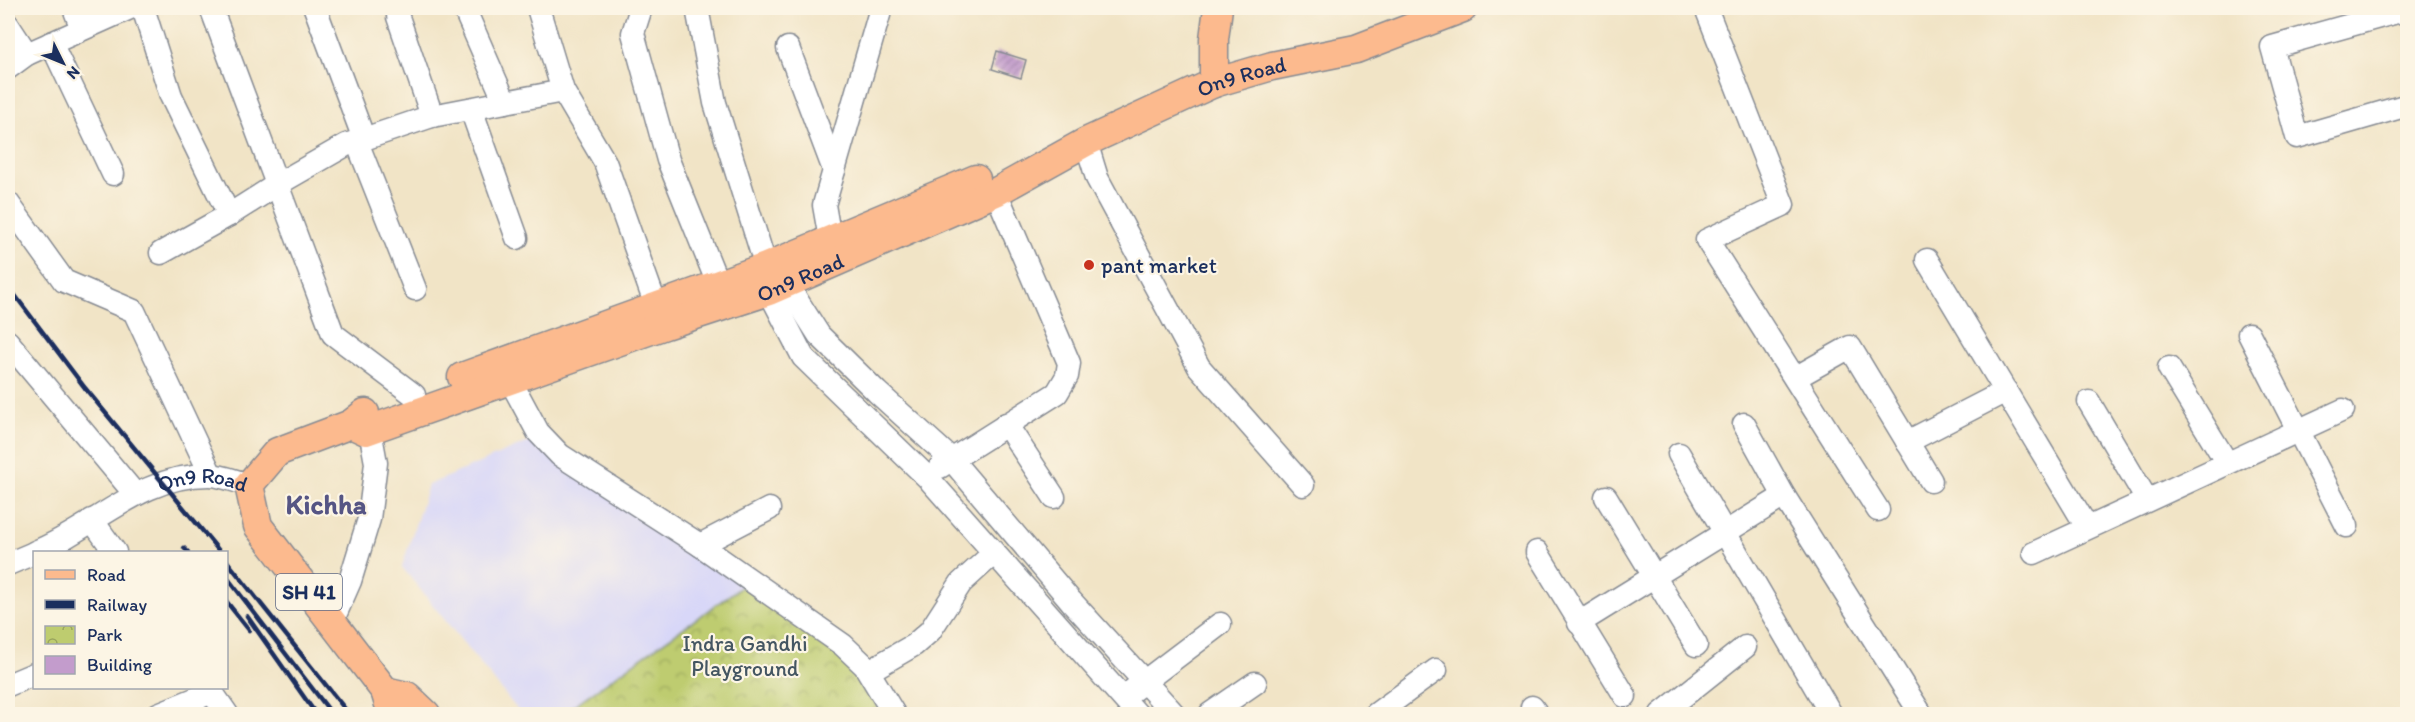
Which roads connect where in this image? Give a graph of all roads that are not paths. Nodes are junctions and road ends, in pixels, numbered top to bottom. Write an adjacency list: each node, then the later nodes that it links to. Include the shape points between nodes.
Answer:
1 (74, 8): 18 (street)
2 (130, 8): 18 (street)
3 (143, 8): 37 (street, via 171,96)
4 (212, 8): 34 (street)
5 (315, 8): 30 (street)
6 (464, 8): 26 (street)
7 (538, 8): 25 (street)
8 (641, 8): 43 (street, via 633,33 668,160)
9 (697, 8): 42 (street, via 715,103)
10 (880, 8): 32 (street)
11 (1218, 8): 24 (main road)
12 (1411, 8): 22 (main road)
13 (1463, 8): 22 (main road, On9 Road, via 1356,50)
14 (1706, 8): 49 (street, via 1783,205 1707,240)
15 (2408, 9): 27 (street, via 2272,47 2297,137)
16 (398, 17): 29 (street)
17 (8, 25): 21 (street)
18 (82, 29): 19 (street)
19 (51, 44): 21 (street); 33 (street)
20 (788, 48): 32 (street)
21 (27, 54): 23 (street)
22 (1272, 66): 24 (main road, On9 Road)
23 (8, 68)
24 (1214, 83): 31 (main road, On9 Road)
25 (563, 91): 26 (street); 45 (street, via 605,162)
26 (505, 102): 28 (street)
27 (2408, 105)
28 (471, 109): 29 (street); 38 (street)
29 (432, 116): 30 (street)
30 (361, 140): 34 (street); 44 (street)
31 (1086, 142): 35 (main road, On9 Road); 39 (main road, via 987,175); 67 (street, via 1097,178 1199,367)
32 (834, 170): 39 (street, via 824,205)
33 (113, 174)
34 (278, 184): 37 (street); 52 (street, via 333,334)
35 (996, 192): 42 (main road, On9 Road); 55 (street, via 1069,363 1057,393)
36 (8, 203): 63 (street, via 64,281 134,311)
37 (229, 215): 40 (street)
38 (517, 238)
39 (830, 239): 42 (main road)
40 (161, 253)
41 (1928, 260): 51 (street)
42 (774, 280): 43 (main road); 50 (main road, On9 Road, via 666,325); 61 (street, via 819,335); 64 (street, via 803,357)
43 (718, 284): 45 (main road)
44 (415, 289)
45 (656, 306): 52 (main road)
46 (2249, 334): 58 (street)
47 (8, 342): 68 (street)
48 (2169, 369): 62 (street)
49 (1795, 378): 59 (street, via 1851,347); 74 (street)
50 (510, 381): 57 (main road, On9 Road); 79 (street, via 538,432 561,455)
51 (2007, 391): 59 (street); 77 (street)
52 (414, 395): 57 (main road, via 364,414)
53 (2089, 402): 72 (street)
54 (2343, 410): 58 (street)
55 (1006, 424): 61 (street); 70 (street)
56 (1744, 424): 69 (street)
57 (361, 427): 66 (main road, On9 Road, via 277,452); 88 (street, via 376,463 369,519 350,581)
58 (2299, 430): 62 (street); 76 (street)
59 (1907, 442): 65 (street)
60 (1679, 454): 78 (street)
61 (951, 459): 64 (street); 96 (street)
62 (2227, 464): 72 (street)
63 (211, 475): 66 (street, On9 Road); 68 (street, On9 Road, via 161,482)
64 (927, 477): 83 (street)
65 (1931, 481)
66 (249, 485): 88 (main road, SH 41, via 258,526)
67 (1303, 485)
68 (135, 494): 75 (street, On9 Road)
69 (1784, 496): 78 (street); 112 (street)
70 (1054, 497)
71 (1606, 497): 87 (street)
72 (2147, 500): 77 (street)
73 (769, 509): 79 (street)
74 (1878, 510)
75 (92, 520): 80 (street, On9 Road); 81 (street)
76 (2347, 526)
77 (2087, 527): 84 (street)
78 (1725, 533): 87 (street); 111 (street)
79 (700, 545): 94 (street, via 843,645)
80 (40, 551)
81 (114, 551)
82 (1538, 552): 89 (street)
83 (994, 553): 94 (street, via 961,582 930,631); 102 (street)
84 (2034, 553)
85 (33, 554): 86 (street, On9 Road)
86 (8, 564)
87 (1654, 576): 89 (street); 91 (street)
88 (332, 622): 101 (main road, SH 41)
89 (1579, 623): 100 (street)
90 (1220, 624): 96 (street)
91 (1696, 645)
92 (1745, 647): 110 (street)
93 (1436, 670): 109 (street)
94 (869, 671): 106 (street)
95 (33, 674): 98 (street)
96 (1143, 680): 102 (street); 107 (street)
97 (1255, 683): 108 (street)
98 (8, 684)
99 (210, 690): 103 (street); 104 (street)
100 (1625, 696)
101 (389, 703): 105 (main road, SH 41, via 407,696)
102 (1130, 707)
103 (158, 714)
104 (227, 714)
105 (426, 714)
106 (894, 714)
107 (1174, 714)
108 (1210, 714)
109 (1376, 714)
110 (1660, 714)
111 (1829, 714)
112 (1921, 714)

